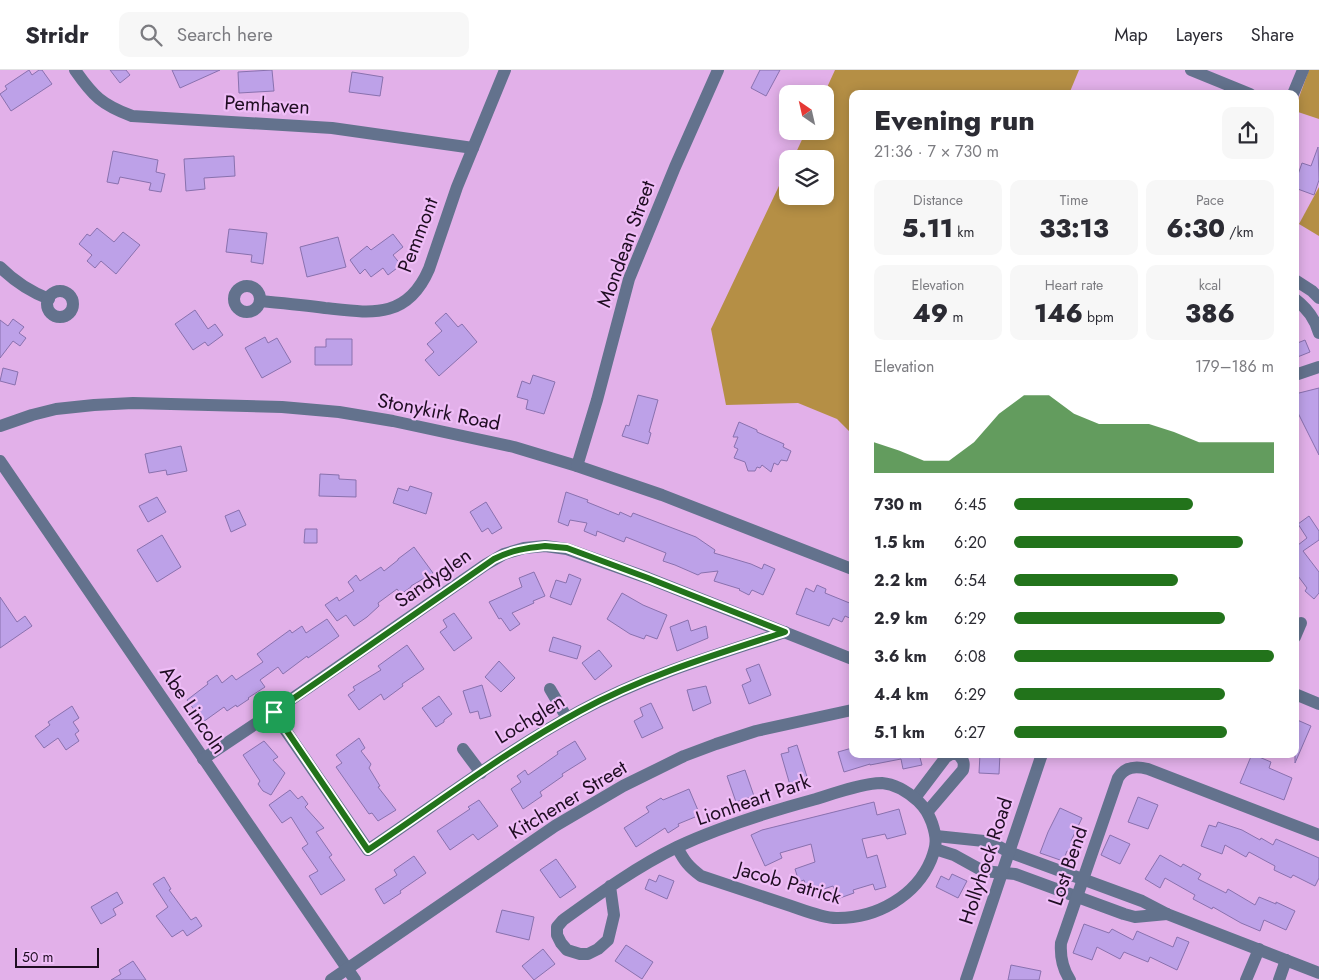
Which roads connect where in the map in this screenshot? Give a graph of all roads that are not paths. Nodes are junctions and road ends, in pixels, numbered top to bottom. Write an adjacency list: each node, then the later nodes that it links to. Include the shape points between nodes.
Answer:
1 (75, 70): 8 (street, Pemhaven, via 89,90 102,101 132,116 332,128)
2 (505, 70): 8 (street, Pemmont)
3 (718, 70): 20 (street, Mondean Street, via 629,279)
4 (1191, 70): 6 (street)
5 (1302, 70): 7 (street)
6 (1240, 90)
7 (1294, 90)
8 (474, 148): 13 (street, Pemmont, via 424,281 400,304 382,311 361,312)
9 (0, 267): 12 (street, via 28,289)
10 (1299, 282): 11 (street)
11 (1319, 298)
12 (48, 299)
13 (260, 301)
14 (1299, 302): 15 (street, via 1309,312)
15 (1319, 333)
16 (1319, 367): 17 (street)
17 (1299, 374)
18 (0, 426): 20 (street, Stonykirk Road, via 56,409 94,404 133,402 282,407 339,412 402,423 514,447)
19 (0, 461): 36 (street, Abe Lincoln)
20 (577, 466): 21 (street, Stonykirk Road, via 662,494)
21 (849, 568)
22 (1301, 623): 23 (street)
23 (1299, 628)
24 (785, 632): 25 (street, Sandyglen); 30 (street, Sandyglen, via 567,548 524,548 485,565); 31 (street, Lochglen, via 661,674)
25 (849, 658)
26 (550, 689): 31 (street)
27 (1299, 696): 28 (street)
28 (1319, 704)
29 (849, 711): 55 (street, Kitchener Street, via 756,731 716,744 623,786 555,826)
30 (274, 712): 36 (street, Sandyglen); 37 (street, Lochglen, via 368,850)
31 (567, 718): 37 (street, Lochglen)
32 (463, 749): 37 (street)
33 (945, 758): 38 (street)
34 (961, 758): 39 (street, via 965,764 964,770)
35 (1041, 758): 46 (street, Hollyhock Road)
36 (203, 759): 55 (street, Abe Lincoln)
37 (480, 773)
38 (934, 773): 39 (street); 40 (street)
39 (949, 786): 41 (street)
40 (915, 798): 41 (street, Lionheart Park); 45 (street, Lionheart Park, via 883,783 865,785 763,813)
41 (928, 811): 44 (street, Lionheart Park)
42 (1319, 835): 49 (street, Lost Bend, via 1137,766 1128,768 1118,778)
43 (965, 840): 44 (street); 46 (street, via 984,841); 47 (street)
44 (936, 843): 45 (street, Jacob Patrick, via 927,870 903,896 887,907 861,916 836,918 701,876 683,860); 47 (street)
45 (677, 848): 50 (street, Lionheart Park)
46 (1009, 852): 48 (street, Hollyhock Road); 49 (street)
47 (960, 858): 48 (street, via 983,871)
48 (1002, 873): 51 (street, via 1015,874); 59 (street, Hollyhock Road)
49 (1083, 880): 51 (street, Lost Bend); 52 (street, via 1142,901)
50 (610, 886): 50 (street, Lionheart Park, via 614,915 608,940 588,954 567,950 557,935 557,927)
51 (1077, 898): 52 (street, via 1136,917); 60 (street, Lost Bend, via 1061,943 1060,955)
52 (1166, 914): 53 (street)
53 (1259, 949): 54 (street); 61 (street)
54 (1286, 960): 56 (street); 62 (street)
55 (347, 969): 57 (street, Kitchener Street); 58 (street, Abe Lincoln)
56 (1319, 972)
57 (331, 980)
58 (355, 980)
59 (966, 980)
60 (1070, 980)
61 (1246, 980)
62 (1279, 980)

